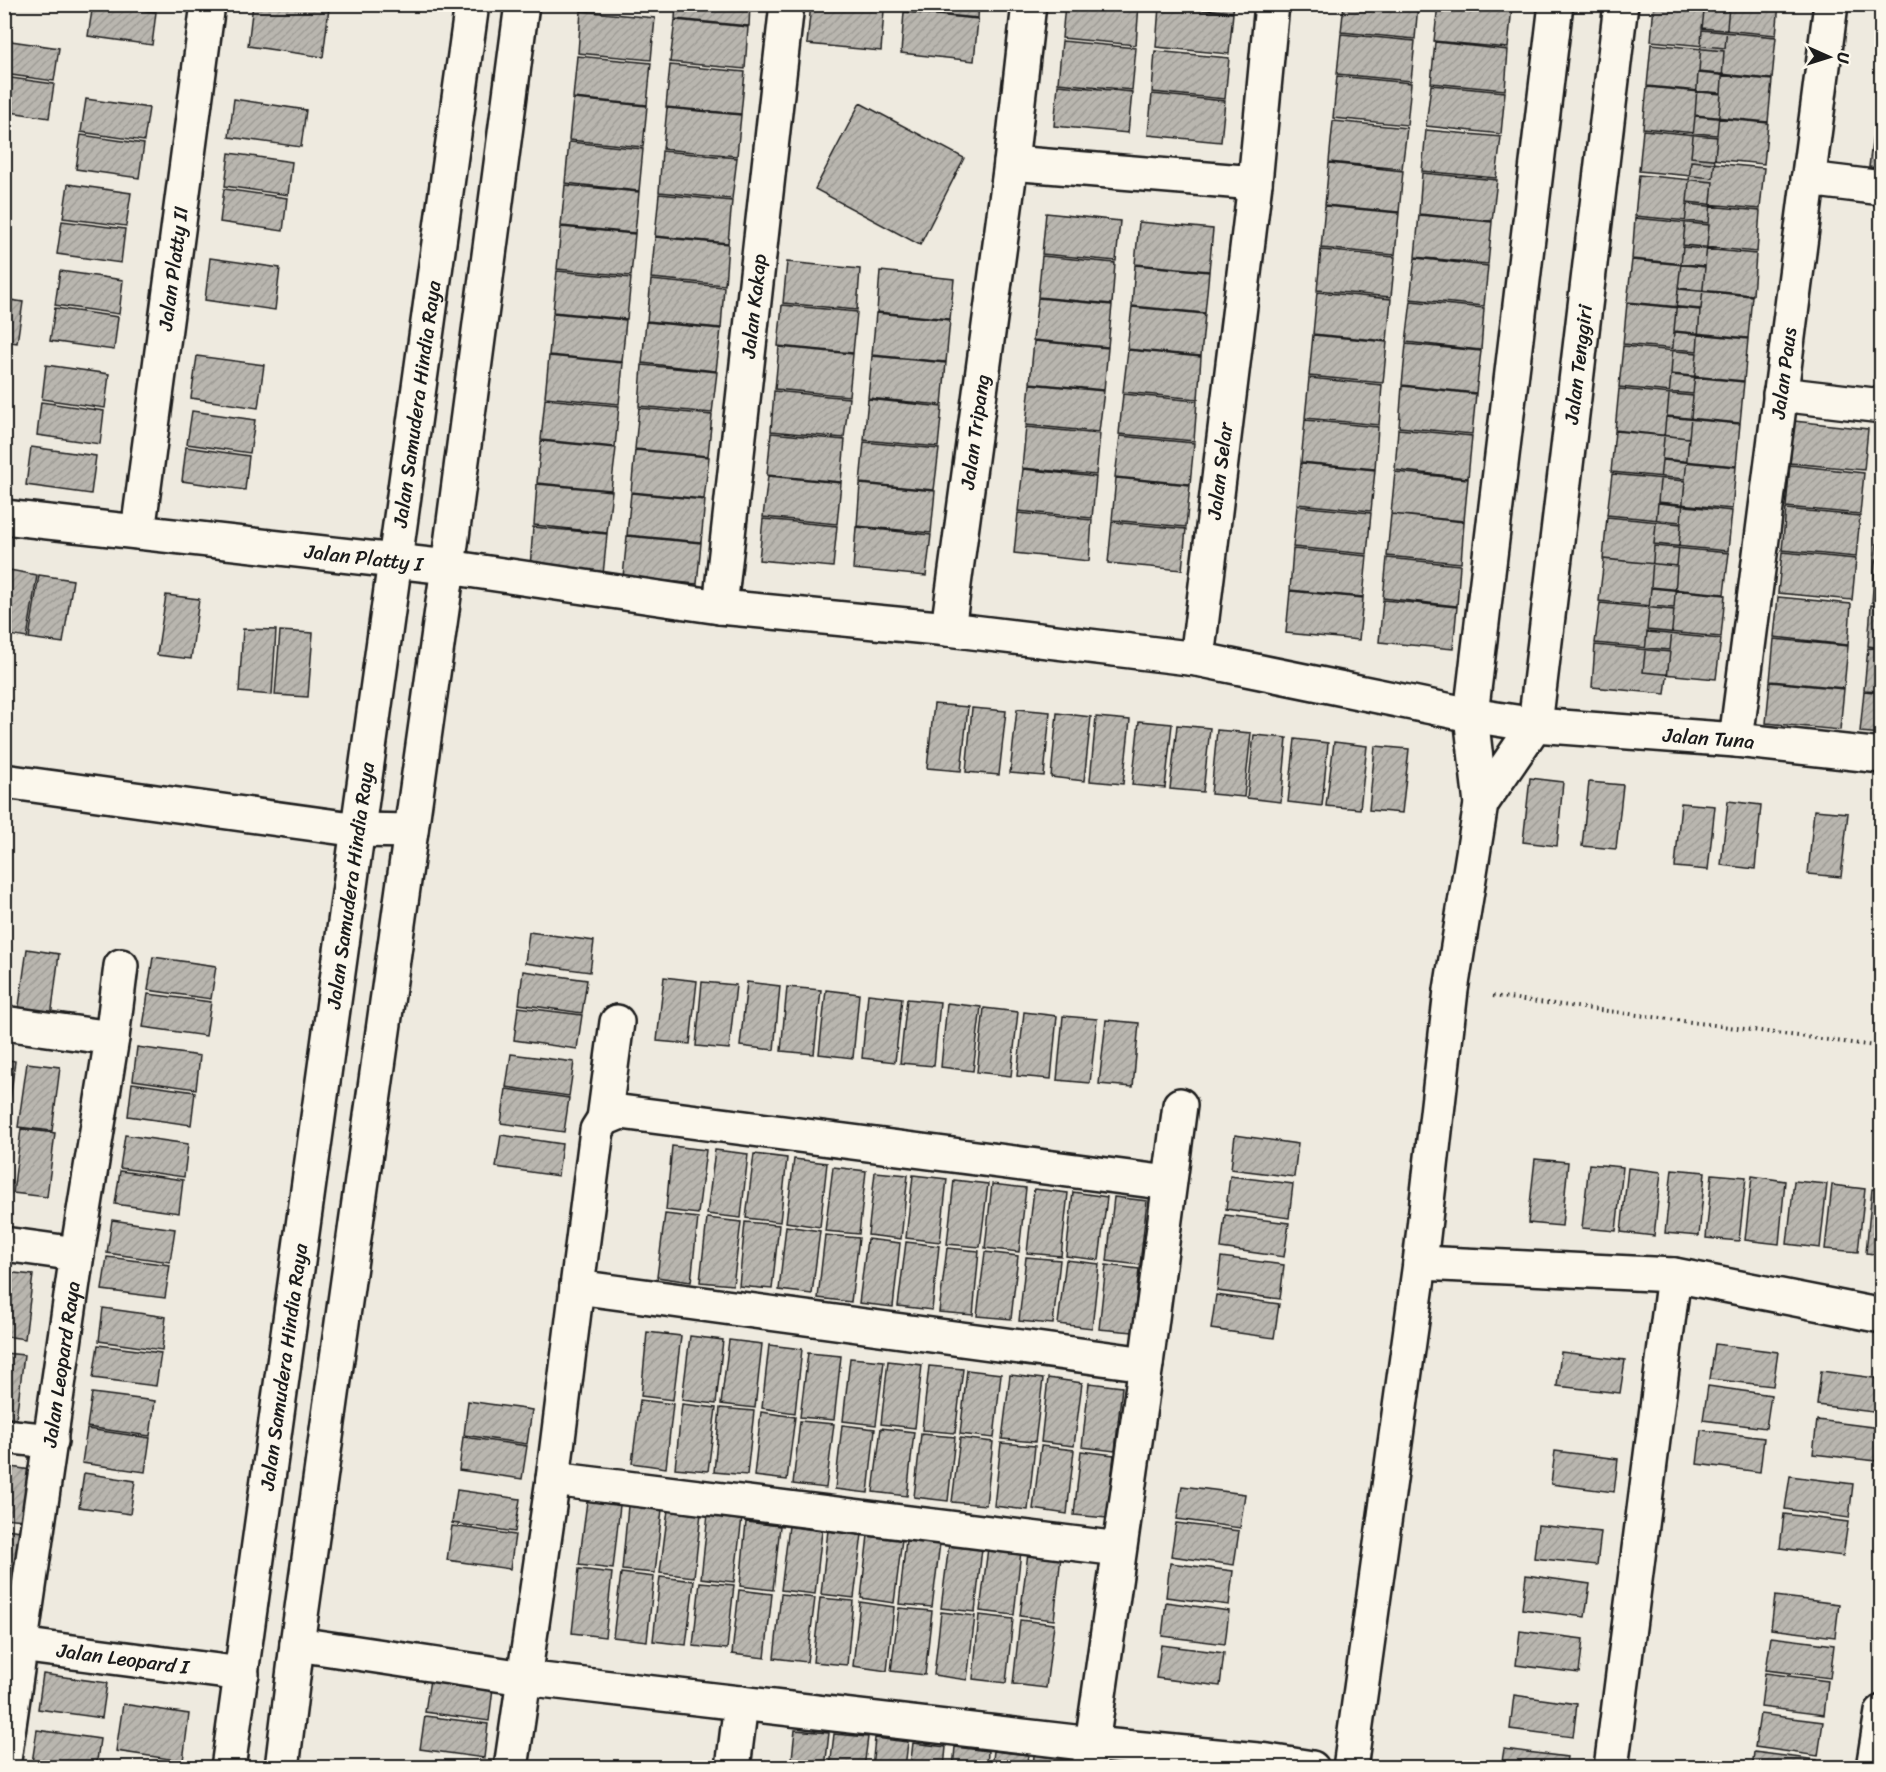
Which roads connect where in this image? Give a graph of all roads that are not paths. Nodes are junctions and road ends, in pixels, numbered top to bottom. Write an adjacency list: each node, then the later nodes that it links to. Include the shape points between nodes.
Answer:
1 (208, 4): 17 (street, Jalan Platty II)
2 (472, 4): 18 (street, Jalan Samudera Hindia Raya)
3 (522, 4): 19 (street)
4 (787, 4): 20 (street, Jalan Kakap)
5 (1029, 4): 10 (street, Jalan Tripang)
6 (1272, 4): 12 (street, Jalan Selar)
7 (1556, 4): 23 (street)
8 (1621, 4): 24 (street, Jalan Tenggiri)
9 (1831, 4): 11 (street, Jalan Paus)
10 (1011, 163): 12 (street); 21 (street, Jalan Tripang)
11 (1808, 179): 13 (street); 14 (street, Jalan Paus)
12 (1256, 183): 22 (street, Jalan Selar)
13 (1881, 188)
14 (1780, 394): 15 (street); 25 (street, Jalan Paus)
15 (1881, 406)
16 (4, 518): 17 (street, Jalan Platty I)
17 (138, 532): 18 (street, Jalan Platty I)
18 (396, 563): 19 (street, Jalan Platty I); 29 (street, Jalan Samudera Hindia Raya)
19 (448, 567): 20 (street, Jalan Platty I); 30 (street)
20 (720, 607): 21 (street)
21 (948, 630): 22 (street)
22 (1197, 659): 23 (street)
23 (1471, 715): 24 (street, Jalan Tuna); 28 (street)
24 (1535, 725): 25 (street, Jalan Tuna); 28 (street)
25 (1736, 740): 26 (street, Jalan Tuna)
26 (1881, 756)
27 (4, 780): 29 (street)
28 (1481, 804): 42 (street, via 1451,990)
29 (359, 830): 30 (street); 31 (street, Jalan Samudera Hindia Raya)
30 (411, 831): 32 (street)
31 (348, 914): 32 (street); 53 (street, Jalan Samudera Hindia Raya)
32 (399, 920): 52 (street)
33 (121, 966): 36 (street, Jalan Leopard Raya)
34 (617, 1022): 38 (street)
35 (4, 1023): 36 (street)
36 (112, 1038): 41 (street, Jalan Leopard Raya)
37 (1180, 1105): 39 (street)
38 (604, 1119): 39 (street, via 630,1113); 44 (street, via 597,1130)
39 (1168, 1183): 46 (street)
40 (4, 1244): 41 (street)
41 (77, 1254): 48 (street, Jalan Leopard Raya)
42 (1420, 1263): 43 (street); 64 (street)
43 (1674, 1275): 45 (street); 65 (street)
44 (577, 1287): 46 (street); 49 (street)
45 (1881, 1316)
46 (1146, 1364): 50 (street)
47 (4, 1436): 48 (street)
48 (51, 1441): 51 (street, Jalan Leopard Raya)
49 (553, 1479): 50 (street); 54 (street)
50 (1119, 1549): 57 (street)
51 (13, 1644): 53 (street, Jalan Leopard I); 58 (street, Jalan Leopard Raya)
52 (297, 1644): 54 (street); 60 (street)
53 (242, 1674): 59 (street, Jalan Samudera Hindia Raya)
54 (524, 1678): 55 (street); 61 (street)
55 (741, 1703): 57 (street); 62 (street)
56 (1881, 1712): 66 (street)
57 (1090, 1756): 63 (street, via 1268,1761)
58 (4, 1760)
59 (228, 1767)
60 (282, 1767)
61 (511, 1767)
62 (733, 1767)
63 (1312, 1767)
64 (1350, 1767)
65 (1611, 1767)
66 (1873, 1767)

